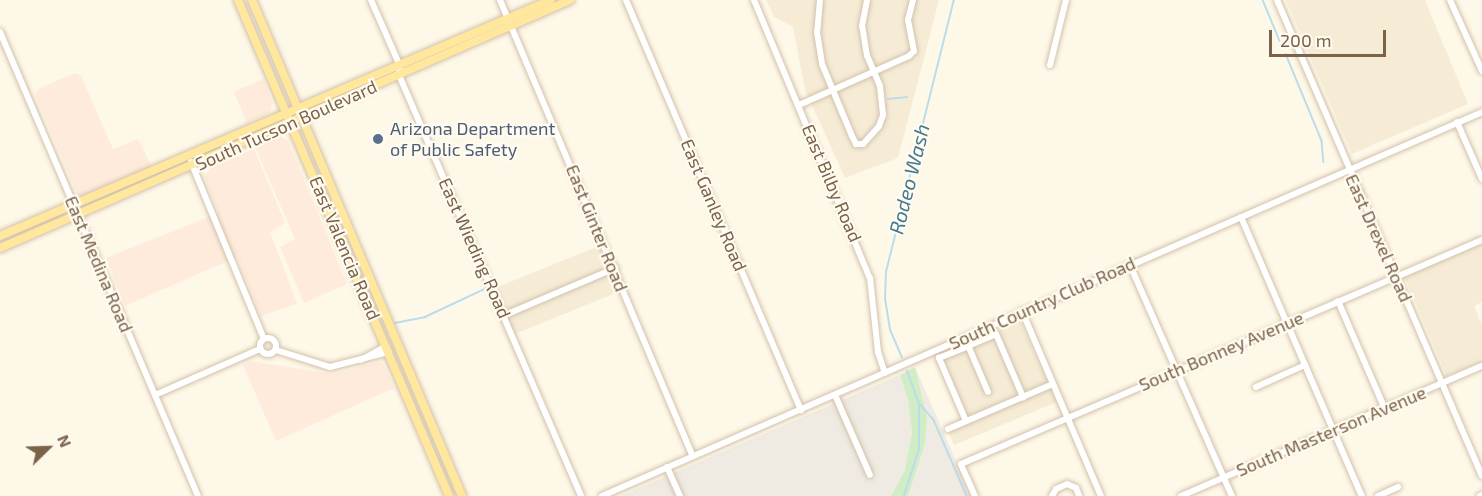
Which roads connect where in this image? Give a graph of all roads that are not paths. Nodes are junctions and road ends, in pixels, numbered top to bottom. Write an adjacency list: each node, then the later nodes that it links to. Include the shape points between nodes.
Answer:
1 (238, 0): 16 (main road, East Valencia Road)
2 (252, 0): 15 (main road, East Valencia Road)
3 (371, 0): 20 (street, East Wieding Road)
4 (500, 0): 17 (street, East Ginter Road)
5 (551, 0): 17 (main road, South Tucson Boulevard)
6 (570, 0): 17 (main road, South Tucson Boulevard)
7 (626, 0): 69 (street, East Ganley Road)
8 (754, 0): 24 (street, East Bilby Road)
9 (820, 0): 23 (street, via 817,32 822,64)
10 (867, 0): 21 (street, via 862,26)
11 (913, 0): 21 (street, via 908,20 914,51)
12 (1066, 0): 19 (street)
13 (1276, 0): 33 (street, East Drexel Road)
14 (1450, 0): 22 (street)
15 (255, 9): 16 (main road); 25 (main road, East Valencia Road)
16 (245, 14): 27 (main road, East Valencia Road)
17 (510, 22): 20 (main road, South Tucson Boulevard); 44 (street, East Ginter Road)
18 (0, 32): 35 (street, East Medina Road)
19 (1050, 65)
20 (399, 70): 25 (main road, South Tucson Boulevard); 28 (main road, South Tucson Boulevard); 48 (street, East Wieding Road)
21 (873, 72): 23 (street); 23 (street, via 880,86 883,114 867,141 856,144)
22 (1482, 72)
23 (832, 90): 24 (street)
24 (799, 105): 60 (street, East Bilby Road, via 870,278 878,352)
25 (298, 109): 27 (main road, South Tucson Boulevard); 28 (main road, East Valencia Road)
26 (1482, 112): 29 (street, South Country Club Road)
27 (287, 114): 30 (main road, East Valencia Road); 31 (main road, South Tucson Boulevard)
28 (302, 118): 30 (main road, South Tucson Boulevard); 38 (main road, East Valencia Road)
29 (1457, 122): 33 (street, South Country Club Road); 34 (street)
30 (291, 123): 32 (main road, South Tucson Boulevard); 39 (main road, East Valencia Road)
31 (188, 156): 32 (street); 35 (main road, South Tucson Boulevard)
32 (192, 166): 36 (main road, South Tucson Boulevard); 51 (street)
33 (1349, 168): 37 (street, South Country Club Road); 45 (street, East Drexel Road)
34 (1482, 179)
35 (74, 205): 36 (street, East Medina Road); 40 (main road, South Tucson Boulevard)
36 (78, 214): 42 (main road, South Tucson Boulevard); 65 (street, East Medina Road)
37 (1241, 217): 43 (street, South Country Club Road); 49 (street)
38 (349, 228): 39 (main road); 52 (main road, East Valencia Road)
39 (339, 232): 55 (main road, East Valencia Road)
40 (0, 236)
41 (1482, 240): 45 (street, South Bonney Avenue)
42 (0, 248)
43 (1130, 265): 47 (street, South Country Club Road); 59 (street)
44 (615, 268): 48 (street); 76 (street, East Ginter Road)
45 (1396, 275): 46 (street, South Bonney Avenue); 61 (street, East Drexel Road)
46 (1338, 301): 49 (street, South Bonney Avenue); 68 (street)
47 (1022, 311): 50 (street, South Country Club Road); 62 (street)
48 (505, 315): 85 (street, East Wieding Road)
49 (1287, 323): 57 (street); 59 (street, South Bonney Avenue)
50 (964, 337): 53 (street); 60 (street, South Country Club Road)
51 (264, 339): 54 (street); 56 (street, via 274,340)
52 (398, 345): 55 (main road); 74 (main road, East Valencia Road)
53 (968, 346): 64 (street); 67 (street, via 996,334); 71 (street, via 939,358)
54 (260, 349): 56 (street, via 268,355); 65 (street)
55 (388, 349): 56 (street, via 361,361 330,367); 75 (main road, East Valencia Road)
56 (276, 350)
57 (1305, 365): 63 (street); 73 (street)
58 (1482, 366): 61 (street, South Masterson Avenue)
59 (1176, 371): 70 (street, South Bonney Avenue); 80 (street)
60 (885, 373): 66 (street, South Country Club Road)
61 (1443, 383): 68 (street, South Masterson Avenue); 79 (street, East Drexel Road)
62 (1053, 384): 67 (street); 70 (street)
63 (1256, 387)
64 (988, 392)
65 (155, 395): 82 (street, East Medina Road)
66 (835, 395): 69 (street, South Country Club Road); 78 (street)
67 (1023, 397): 71 (street)
68 (1385, 408): 73 (street, South Masterson Avenue)
69 (801, 410): 76 (street, South Country Club Road)
70 (1068, 418): 88 (street, South Bonney Avenue, via 961,464); 91 (street)
71 (966, 421): 72 (street)
72 (948, 429)
73 (1333, 431): 80 (street, South Masterson Avenue); 94 (street)
74 (438, 439): 75 (main road); 84 (main road, East Valencia Road)
75 (427, 443): 83 (main road, East Valencia Road)
76 (693, 456): 77 (street, South Country Club Road)
77 (667, 467): 86 (street, South Country Club Road); 87 (street)
78 (870, 475)
79 (1482, 476)
80 (1224, 477): 92 (street, South Masterson Avenue); 93 (street)
81 (1398, 487): 95 (street)
82 (198, 496)
83 (449, 496)
84 (462, 496)
85 (581, 496)
86 (602, 496)
87 (680, 496)
88 (975, 496)
89 (1052, 496): 90 (street, via 1066,484 1076,488)
90 (1079, 496)
91 (1101, 496)
92 (1181, 496)
93 (1232, 496)
94 (1362, 496)
95 (1378, 496)

